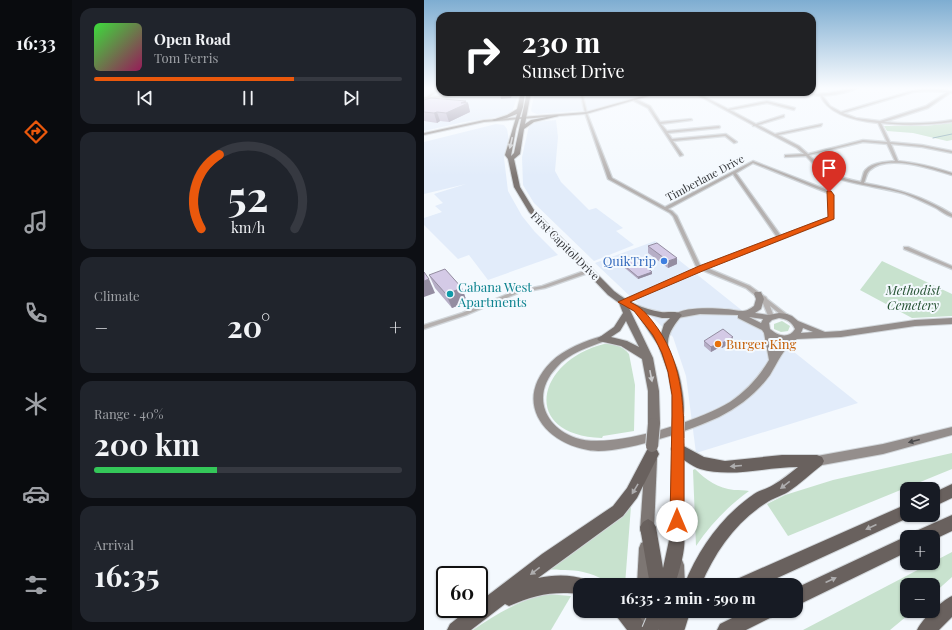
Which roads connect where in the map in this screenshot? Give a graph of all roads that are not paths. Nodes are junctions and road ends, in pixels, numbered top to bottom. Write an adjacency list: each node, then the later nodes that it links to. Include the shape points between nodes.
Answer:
1 (505, 117): 11 (main road)
2 (525, 117): 20 (main road)
3 (550, 117): 20 (main road, via 533,121)
4 (588, 117): 36 (street, via 610,179)
5 (655, 117): 15 (street)
6 (741, 117): 16 (street)
7 (778, 117): 16 (street)
8 (860, 117): 13 (street)
9 (893, 117): 13 (street)
10 (518, 118): 11 (street); 18 (main road, First Capitol Drive)
11 (494, 120): 18 (main road); 22 (street)
12 (691, 120): 15 (street)
13 (879, 122): 14 (street, via 916,125); 26 (street)
14 (952, 122)
15 (659, 123): 21 (street)
16 (754, 125): 23 (street)
17 (820, 125): 23 (street)
18 (515, 126): 31 (main road, First Capitol Drive, one-way to 31, via 508,155)
19 (719, 127): 21 (street)
20 (522, 128): 31 (main road, via 517,154)
21 (666, 132): 24 (street)
22 (424, 134)
23 (775, 135): 29 (street, via 798,147)
24 (671, 140): 25 (street, via 726,135); 28 (street)
25 (736, 142)
26 (887, 142): 27 (street); 29 (street, via 858,141); 32 (street)
27 (952, 152)
28 (682, 155)
29 (807, 155): 30 (street); 35 (street, via 826,173)
30 (786, 156)
31 (511, 159): 42 (main road, First Capitol Drive, via 516,187 527,206)
32 (897, 162): 34 (street, via 925,166); 35 (street, via 880,164 870,169)
33 (734, 173): 36 (street, Timberlane Drive); 38 (street); 38 (street, Timberlane Drive, via 753,162 829,192 832,218)
34 (952, 174)
35 (862, 183): 37 (street, via 910,194)
36 (665, 209): 40 (street, via 675,216 695,263)
37 (952, 216)
38 (780, 238): 40 (street)
39 (906, 248): 41 (street)
40 (702, 268): 43 (street, via 748,287); 44 (street)
41 (952, 268)
42 (590, 271): 44 (main road, First Capitol Drive); 53 (street, via 547,286 517,292)
43 (761, 296): 46 (street, via 754,310); 49 (street); 50 (street)
44 (623, 302): 45 (main road, First Capitol Drive); 48 (main road)
45 (638, 309): 47 (main road, via 662,315); 58 (main road, First Capitol Drive)
46 (735, 313): 47 (street, via 704,311); 50 (street); 54 (street)
47 (678, 314): 58 (main road, via 670,324)
48 (626, 315): 57 (main road, via 617,329); 59 (main road, via 638,332)
49 (787, 317): 50 (street); 52 (street)
50 (770, 318): 54 (street, via 765,322)
51 (952, 321): 55 (street, via 915,323)
52 (797, 323): 55 (street); 56 (street, via 799,330)
53 (424, 327)
54 (767, 330): 56 (street, via 776,337); 60 (street)
55 (827, 335): 56 (street)
56 (792, 337): 60 (street)
57 (602, 339): 59 (main road, via 624,343); 60 (street, via 578,348 554,364 544,378 538,395 538,407 546,425 567,440 589,446 631,442 717,413 743,398 755,387)
58 (663, 344): 62 (main road, First Capitol Drive, bridge, via 673,372 677,395)
59 (648, 358): 63 (main road, one-way to 63, bridge, via 654,403)
60 (773, 359)
61 (952, 431): 64 (street, one-way to 64, via 883,449)
62 (678, 444): 64 (highway, one-way to 62, via 782,460 725,468 701,463); 71 (main road, First Capitol Drive)
63 (652, 450): 69 (main road); 81 (highway, one-way to 81, via 632,493 618,511 548,560)
64 (816, 461): 76 (highway, one-way to 76, via 779,490 763,496 731,521 710,547 698,570)
65 (952, 491): 66 (highway)
66 (940, 497)
67 (900, 514): 77 (highway, one-way to 77)
68 (952, 523): 70 (highway)
69 (648, 527): 73 (main road); 74 (highway)
70 (937, 530)
71 (677, 537): 75 (highway)
72 (900, 547): 79 (highway, one-way to 72)
73 (644, 578)
74 (671, 578)
75 (673, 578)
76 (683, 578)
77 (759, 578)
78 (573, 585): 82 (highway, via 544,584 522,590)
79 (803, 594)
80 (952, 605): 94 (highway)
81 (488, 608)
82 (488, 608)
83 (473, 618): 89 (highway)
84 (630, 618): 90 (highway)
85 (643, 618): 91 (main road)
86 (655, 618): 92 (highway, bridge)
87 (670, 618): 91 (highway)
88 (751, 618): 93 (highway)
89 (456, 630)
90 (639, 630)
91 (643, 630)
92 (650, 630)
93 (726, 630)
94 (926, 630)

